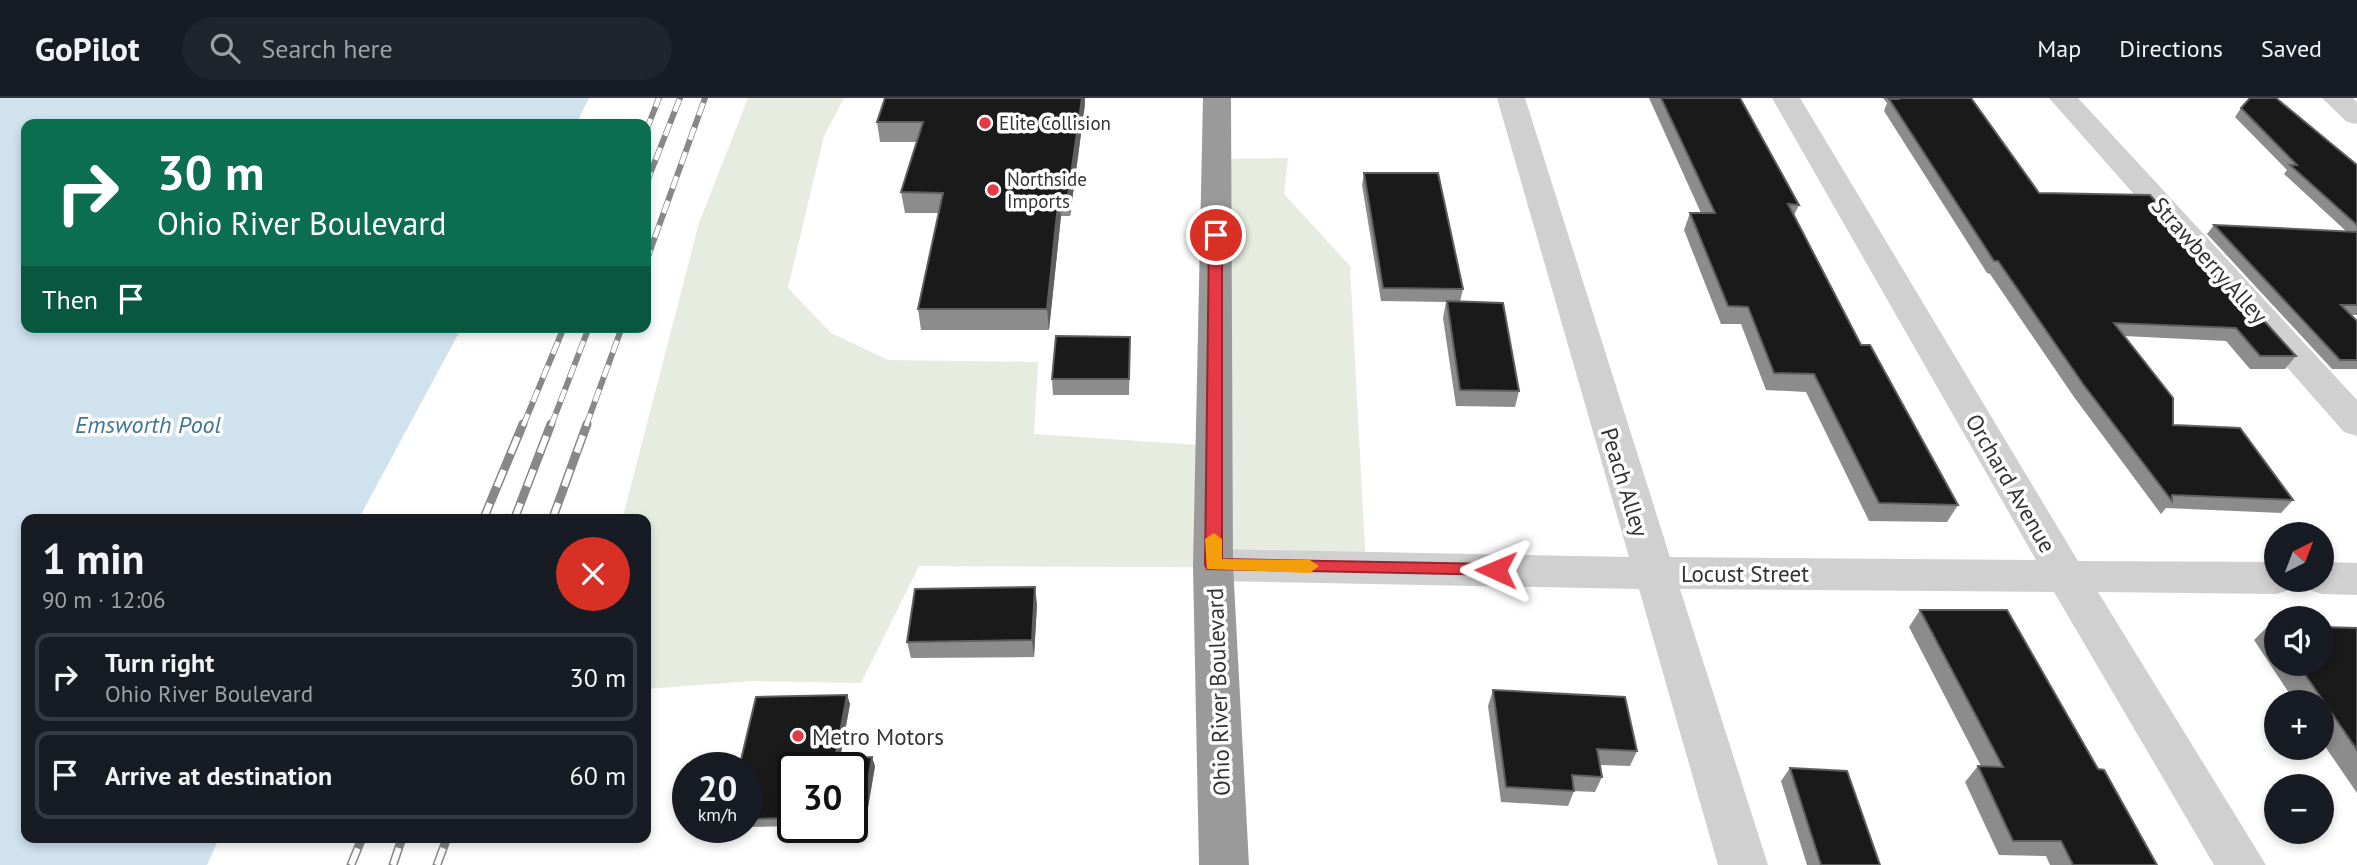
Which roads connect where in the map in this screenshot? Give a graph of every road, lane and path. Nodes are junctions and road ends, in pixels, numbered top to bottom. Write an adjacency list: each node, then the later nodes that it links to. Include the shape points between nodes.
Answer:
1 (1217, 98): 8 (highway, Ohio River Boulevard)
2 (1511, 98): 9 (street, Peach Alley)
3 (1786, 98): 10 (street, Orchard Avenue)
4 (2063, 98): 7 (street, Strawberry Alley)
5 (2336, 98): 6 (street)
6 (2357, 116)
7 (2357, 423)
8 (1213, 565): 9 (street, Locust Street); 14 (highway, Ohio River Boulevard)
9 (1653, 573): 10 (street, Locust Street); 15 (street, Peach Alley)
10 (2065, 574): 11 (street, Locust Street); 16 (street, Orchard Avenue)
11 (2264, 578)
12 (2334, 578): 13 (street)
13 (2357, 579)
14 (1224, 865)
15 (1743, 865)
16 (2241, 865)

